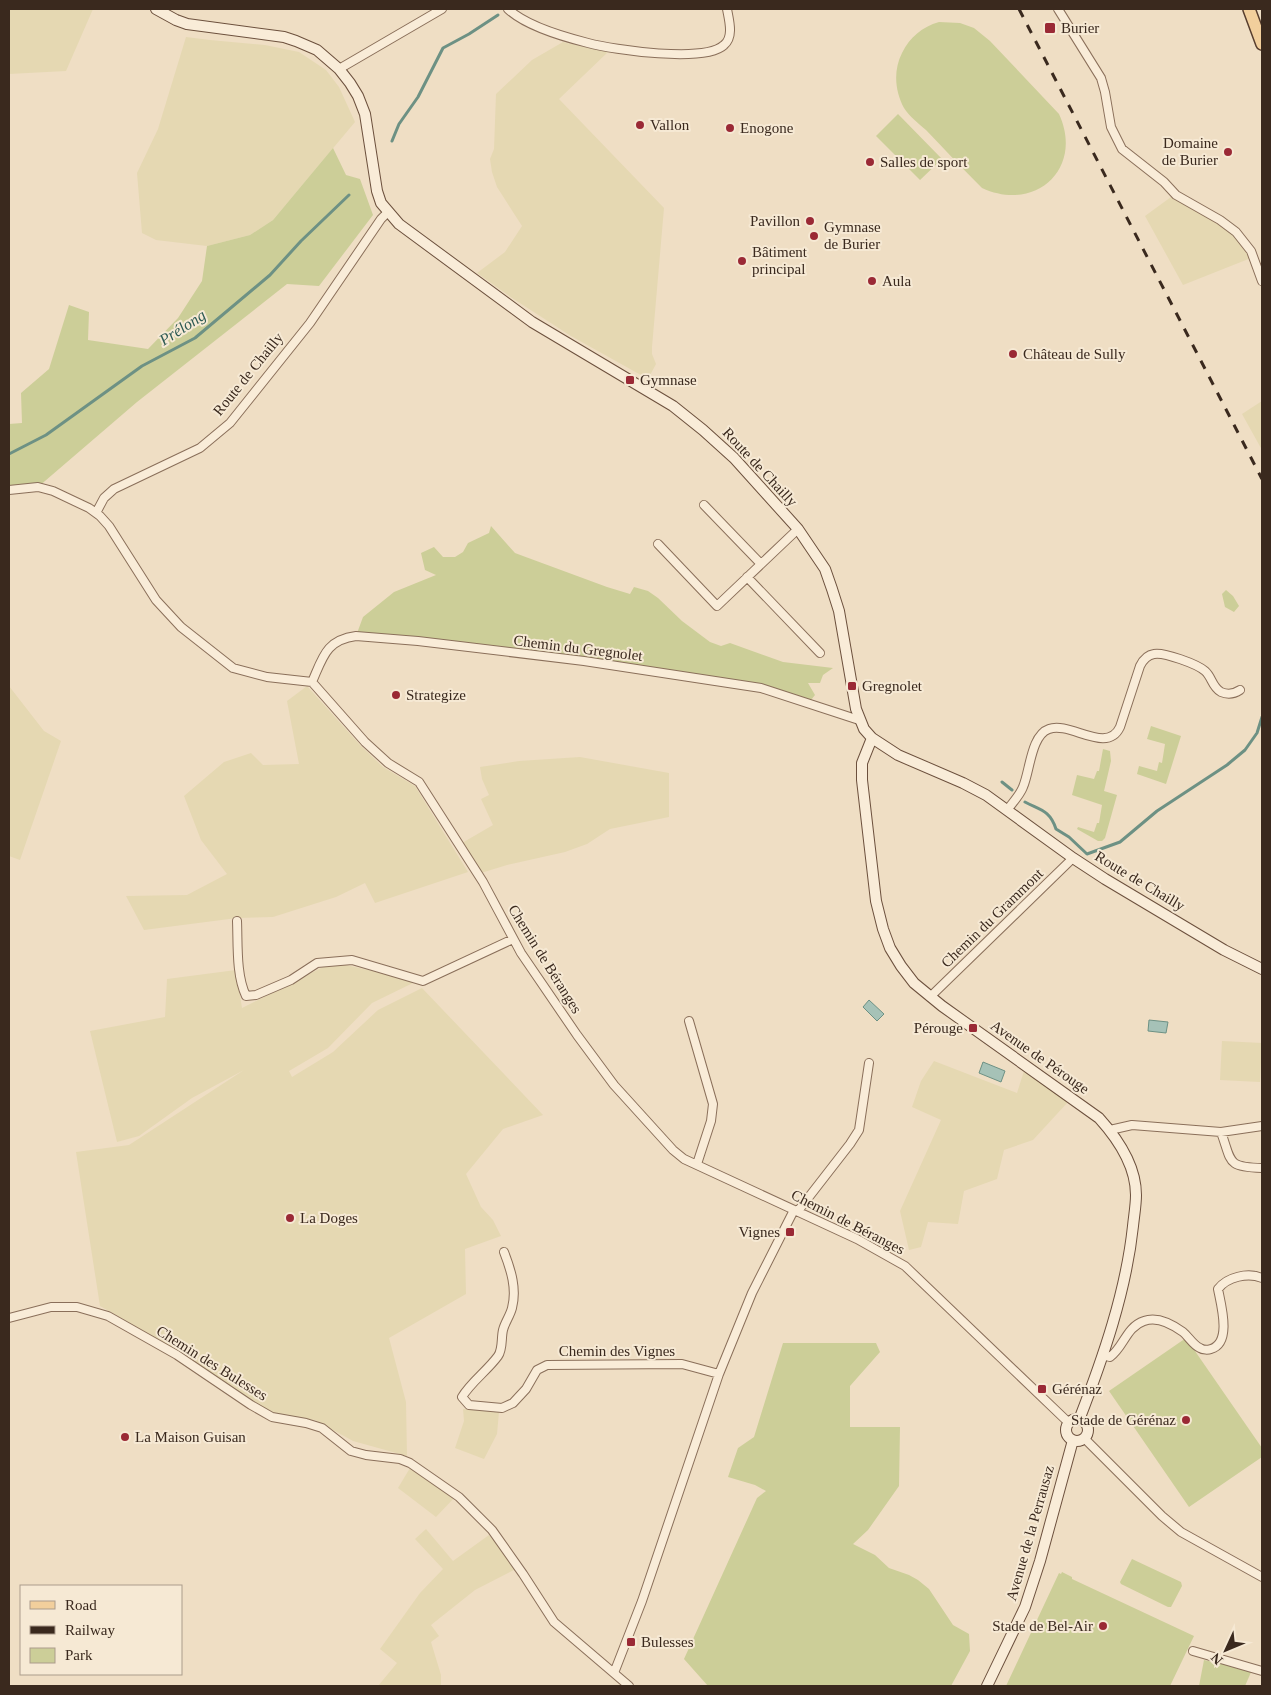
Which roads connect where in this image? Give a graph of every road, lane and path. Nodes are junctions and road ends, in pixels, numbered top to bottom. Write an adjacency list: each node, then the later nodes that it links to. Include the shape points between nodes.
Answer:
1 (156, 9): 8 (street, Route de Chailly, via 176,20 197,26 296,41 317,50)
2 (442, 9): 8 (street)
3 (508, 9): 4 (street, via 527,22 590,44 682,54 707,53 724,46 730,34)
4 (727, 9)
5 (1058, 9): 10 (street, via 1101,78 1117,141 1176,195 1236,232 1252,251)
6 (1249, 9): 7 (main road)
7 (1262, 44)
8 (339, 69): 9 (street, Route de Chailly, via 358,96 365,114 377,191)
9 (388, 212): 13 (street, Route de Chailly, via 310,323 230,423 207,444 108,494); 14 (street, Route de Chailly, via 426,246 532,322 673,406 734,458)
10 (1262, 281)
11 (9, 490): 13 (street, via 38,487)
12 (704, 505): 16 (street)
13 (96, 513): 19 (street, via 109,526 156,600 181,627 208,649 233,668 267,677)
14 (798, 529): 16 (street); 21 (street, Route de Chailly, via 825,569 832,589)
15 (658, 544): 17 (street, via 717,606)
16 (761, 564): 17 (street)
17 (747, 578): 18 (street)
18 (820, 653)
19 (312, 682): 21 (street, Chemin du Gregnolet, via 330,646 345,637 356,636 584,661 761,688); 26 (street, Chemin de Béranges, via 365,742 388,763 419,782 483,882)
20 (1240, 690): 23 (street, via 1224,693 1196,665 1160,654 1150,655 1140,666 1116,734 1102,739 1057,728 1043,732 1037,740 1023,788)
21 (859, 720): 22 (street, Route de Chailly)
22 (872, 738): 23 (street, Route de Chailly); 28 (street, Avenue de Pérouge, via 862,763 862,780 876,901 890,948 914,983)
23 (1008, 809): 24 (street, Route de Chailly)
24 (1073, 858): 27 (street, Route de Chailly, via 1224,950); 28 (street, Chemin du Grammont)
25 (237, 921): 26 (street, via 239,965 246,996 291,980 317,964 352,960 423,981)
26 (513, 940): 34 (street, Chemin de Béranges, via 614,1085 673,1150)
27 (1262, 969)
28 (930, 997): 32 (street, Avenue de Pérouge, via 1081,1104)
29 (689, 1021): 34 (street, via 712,1104 711,1121)
30 (869, 1063): 36 (street, via 859,1130)
31 (1262, 1126): 33 (street)
32 (1110, 1130): 33 (street, via 1132,1125); 40 (street, Avenue de Pérouge, via 1124,1151 1136,1195 1130,1255)
33 (1221, 1132): 35 (street, via 1232,1161)
34 (697, 1164): 36 (street, Chemin de Béranges)
35 (1262, 1168)
36 (796, 1211): 41 (street, via 752,1293); 42 (street, Chemin de Béranges, via 856,1238 905,1266)
37 (504, 1252): 41 (street, Chemin des Vignes, via 515,1295 512,1310 504,1329 500,1354 462,1397 469,1405 502,1408 513,1403 537,1370 547,1365 682,1364)
38 (1262, 1278): 40 (street, via 1239,1277 1224,1281 1218,1289 1224,1330 1221,1342 1215,1348 1200,1349 1183,1332 1160,1319 1145,1320 1130,1330 1119,1350 1110,1357)
39 (9, 1318): 48 (street, Chemin des Bulesses, via 51,1307 77,1307 108,1316 177,1355 251,1406 272,1416 322,1428 351,1451 410,1462 459,1497 486,1523 554,1622)
40 (1102, 1355): 42 (street, Avenue de Pérouge)
41 (719, 1374): 48 (street, via 642,1601)
42 (1074, 1421): 43 (street, via 1085,1423); 44 (street, via 1066,1433)
43 (1084, 1438): 44 (street); 45 (street, via 1181,1532)
44 (1073, 1440): 50 (street, Avenue de la Perrausaz, via 1025,1607)
45 (1262, 1577)
46 (1193, 1651): 47 (street)
47 (1262, 1671)
48 (614, 1673): 49 (street, Chemin des Bulesses)
49 (629, 1686)
50 (987, 1686)

